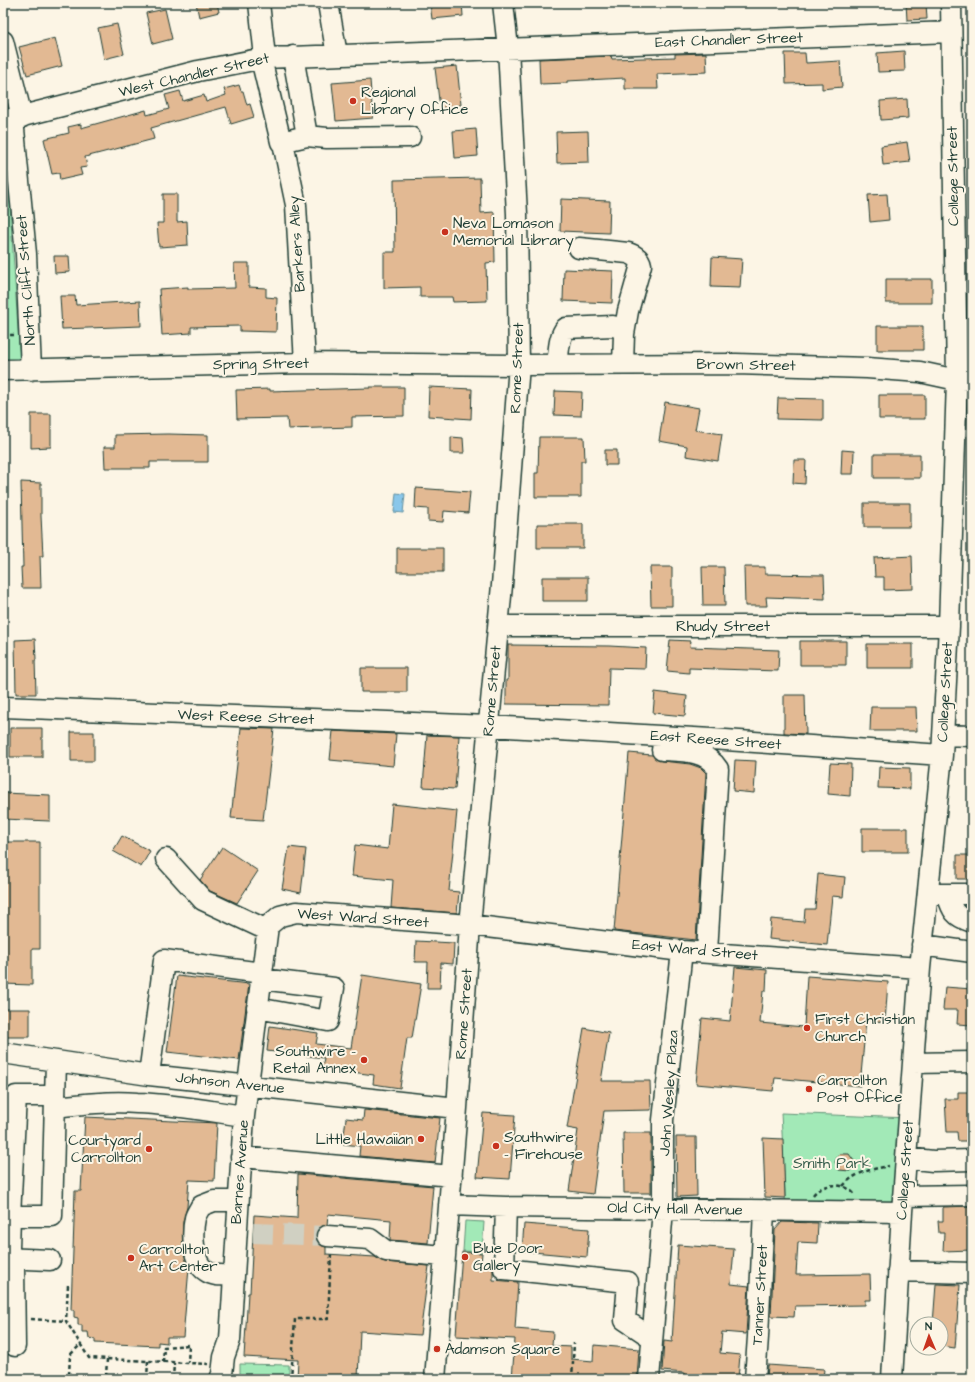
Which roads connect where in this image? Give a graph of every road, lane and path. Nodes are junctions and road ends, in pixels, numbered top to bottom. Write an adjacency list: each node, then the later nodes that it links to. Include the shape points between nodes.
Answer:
1 (259, 3): 10 (street, Barkers Alley)
2 (328, 3): 8 (street)
3 (503, 3): 7 (street, Rome Street)
4 (951, 3): 5 (street, College Street)
5 (951, 32): 7 (street, East Chandler Street); 16 (street, College Street)
6 (3, 41): 11 (street, North Cliff Street)
7 (508, 48): 8 (street, West Chandler Street); 20 (street, Rome Street, via 518,214)
8 (337, 55): 9 (street, West Chandler Street)
9 (293, 56): 10 (street, West Chandler Street); 12 (street)
10 (264, 58): 11 (street, West Chandler Street); 14 (street, Barkers Alley, via 263,67)
11 (13, 119): 23 (street, North Cliff Street, via 26,254)
12 (308, 136): 13 (street); 14 (street)
13 (410, 138)
14 (281, 142): 18 (street, Barkers Alley, via 296,205)
15 (579, 248): 17 (street, via 628,253 640,261)
16 (964, 306): 24 (street, College Street)
17 (624, 334): 19 (street); 21 (street, via 620,328 613,326 566,328 560,340)
18 (305, 363): 20 (street, Spring Street); 23 (street, Spring Street)
19 (623, 364): 21 (street, Brown Street); 24 (street, Brown Street, via 867,368 920,372)
20 (519, 365): 21 (street, Brown Street); 25 (street, Rome Street)
21 (557, 365)
22 (3, 370): 23 (street, Spring Street)
23 (31, 370)
24 (965, 380): 26 (street, College Street)
25 (498, 626): 26 (street, Rhudy Street); 28 (street, Rome Street)
26 (949, 626): 29 (street, College Street)
27 (3, 707): 28 (street, West Reese Street)
28 (489, 726): 32 (street, East Reese Street); 37 (street, Rome Street)
29 (943, 735): 30 (street); 32 (street, College Street)
30 (972, 736)
31 (634, 747): 41 (street, via 697,753 714,762 718,769)
32 (942, 755): 34 (street, College Street)
33 (166, 860): 38 (street, via 203,900)
34 (937, 894): 35 (street); 36 (street, via 956,915); 39 (street, College Street)
35 (972, 894)
36 (972, 922)
37 (470, 925): 38 (street, West Ward Street, via 296,912 280,916); 40 (street, East Ward Street); 53 (street, Rome Street)
38 (267, 930): 44 (street)
39 (922, 945): 42 (street); 43 (street, College Street)
40 (682, 951): 41 (street, East Ward Street); 65 (street, John Wesley Plaza, via 664,1120)
41 (707, 952): 43 (street, East Ward Street)
42 (972, 952)
43 (920, 968): 49 (street, College Street)
44 (261, 976): 45 (street); 45 (street, via 334,988 328,1020); 50 (street, via 164,960)
45 (257, 1006): 51 (street, Barnes Avenue)
46 (3, 1053): 47 (street, Johnson Avenue)
47 (56, 1061): 50 (street, Johnson Avenue); 52 (street)
48 (972, 1062): 49 (street)
49 (913, 1063): 57 (street, College Street)
50 (149, 1075): 51 (street, Johnson Avenue)
51 (248, 1085): 53 (street, Johnson Avenue); 54 (street, Barnes Avenue)
52 (55, 1102): 54 (street, via 137,1103); 67 (street, via 52,1216); 67 (street, via 16,1096)
53 (458, 1108): 58 (street, Rome Street)
54 (244, 1116): 55 (street, Barnes Avenue)
55 (241, 1157): 58 (street); 61 (street, Barnes Avenue)
56 (972, 1160): 57 (street)
57 (906, 1162): 59 (path, via 865,1171 849,1178); 62 (street, College Street)
58 (452, 1176): 63 (street, Rome Street)
59 (843, 1186)
60 (972, 1195): 62 (street, Old City Hall Avenue)
61 (238, 1201): 73 (street, Barnes Avenue, via 245,1232); 73 (street, via 214,1201 201,1206 195,1218 194,1248 197,1261 205,1271 214,1275)
62 (903, 1204): 66 (street, Old City Hall Avenue); 72 (street, College Street)
63 (449, 1205): 64 (street, Old City Hall Avenue); 69 (street, Rome Street)
64 (506, 1207): 65 (street, Old City Hall Avenue); 78 (street, via 504,1269 628,1282 625,1320)
65 (663, 1209): 66 (street, Old City Hall Avenue); 78 (street, John Wesley Plaza)
66 (764, 1210): 98 (street, Tanner Street)
67 (10, 1216): 70 (street)
68 (329, 1236): 69 (street, via 370,1239 386,1251); 94 (path, via 328,1319 295,1319)
69 (444, 1256): 95 (street, Rome Street)
70 (8, 1258): 71 (street); 82 (street, via 14,1267)
71 (50, 1260)
72 (898, 1271): 74 (street); 99 (street, College Street)
73 (234, 1274): 79 (street, Barnes Avenue)
74 (972, 1274)
75 (68, 1284): 77 (path)
76 (31, 1319): 77 (path)
77 (66, 1321): 81 (path)
78 (652, 1338): 97 (street, John Wesley Plaza)
79 (235, 1341): 88 (street, via 224,1357 222,1374); 93 (street)
80 (574, 1343): 96 (path)
81 (81, 1344): 83 (path, via 89,1358); 89 (path, via 70,1355)
82 (15, 1346)
83 (107, 1359): 84 (path); 90 (path)
84 (148, 1361): 85 (path); 91 (path)
85 (163, 1362): 86 (path); 87 (path, via 164,1347 190,1345)
86 (174, 1363): 87 (path); 92 (path)
87 (188, 1363): 88 (path)
88 (214, 1371)
89 (69, 1375)
90 (106, 1377)
91 (147, 1379)
92 (173, 1379)
93 (235, 1379)
94 (291, 1379)
95 (436, 1379)
96 (572, 1379)
97 (648, 1379)
98 (755, 1379)
99 (892, 1379)

